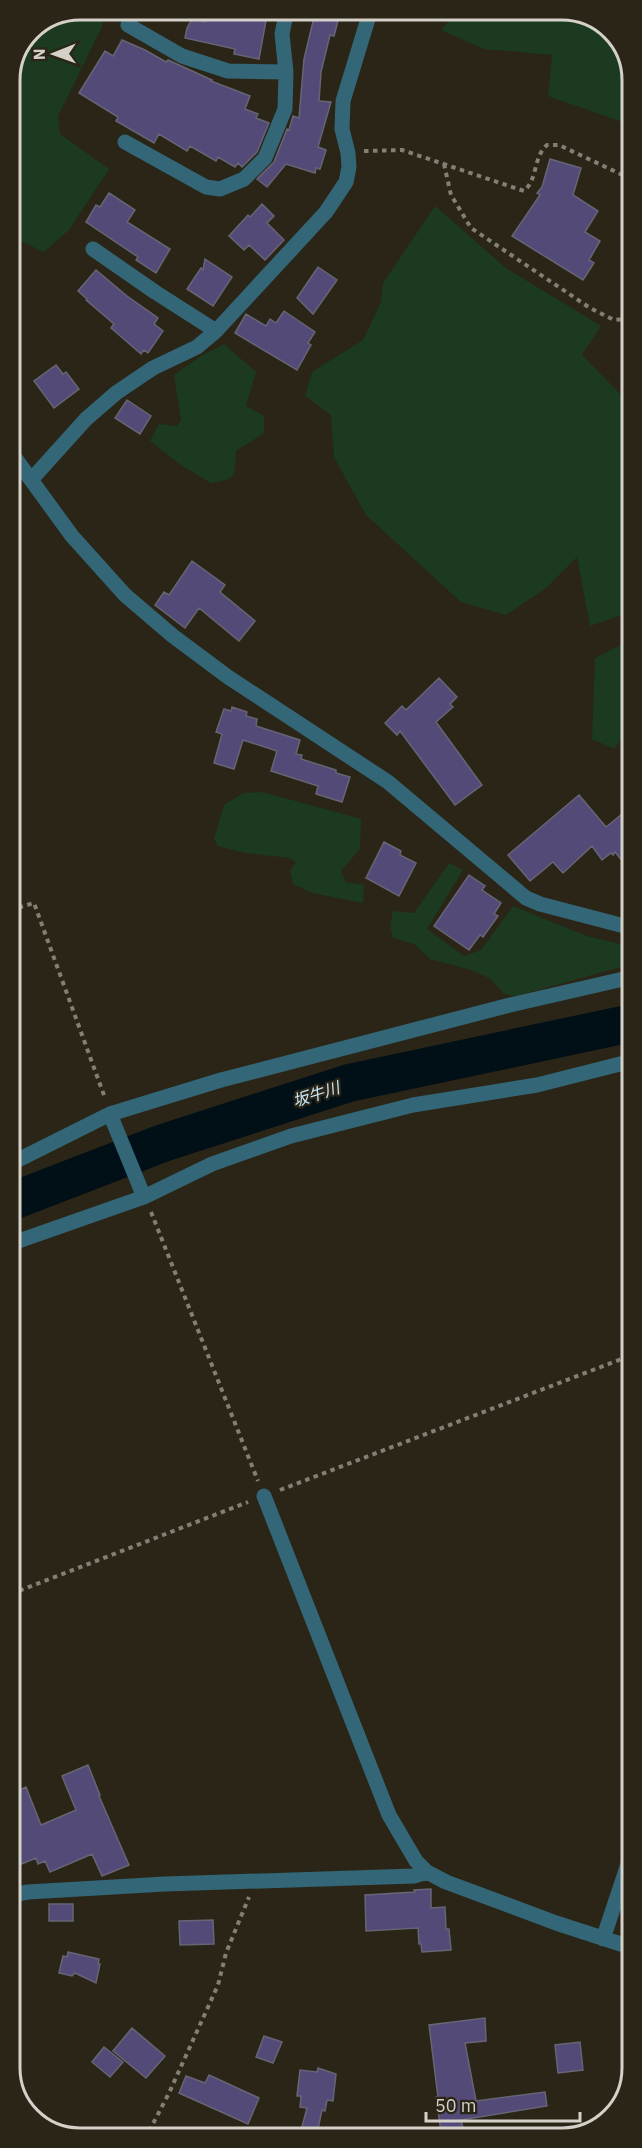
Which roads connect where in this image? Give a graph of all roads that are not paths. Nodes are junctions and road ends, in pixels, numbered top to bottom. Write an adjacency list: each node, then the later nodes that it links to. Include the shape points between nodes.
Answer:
1 (285, 20): 4 (street, via 282,34)
2 (368, 20): 7 (street, via 343,101 342,129 349,167 346,182 326,212)
3 (128, 25): 4 (street, via 182,56 228,71)
4 (286, 72): 5 (street, via 285,109 265,158 244,178 220,189 206,187)
5 (125, 142)
6 (93, 249): 7 (street)
7 (216, 331): 9 (street, via 197,347 153,368 116,393 86,419)
8 (20, 465): 9 (street)
9 (31, 480): 10 (street, via 72,536 125,596 200,656 388,782 526,897)
10 (622, 925)
11 (622, 979): 13 (street, via 221,1080)
12 (622, 1064): 15 (street, via 537,1085 413,1105 291,1136 212,1164)
13 (110, 1114): 14 (street); 15 (street)
14 (20, 1159)
15 (144, 1197): 16 (street)
16 (20, 1240)
17 (264, 1496): 18 (street, via 389,1815 416,1861)
18 (427, 1872): 20 (street, via 414,1876 165,1884); 21 (street)
19 (622, 1882): 21 (street)
20 (20, 1893)
21 (603, 1939): 22 (street)
22 (622, 1944)

